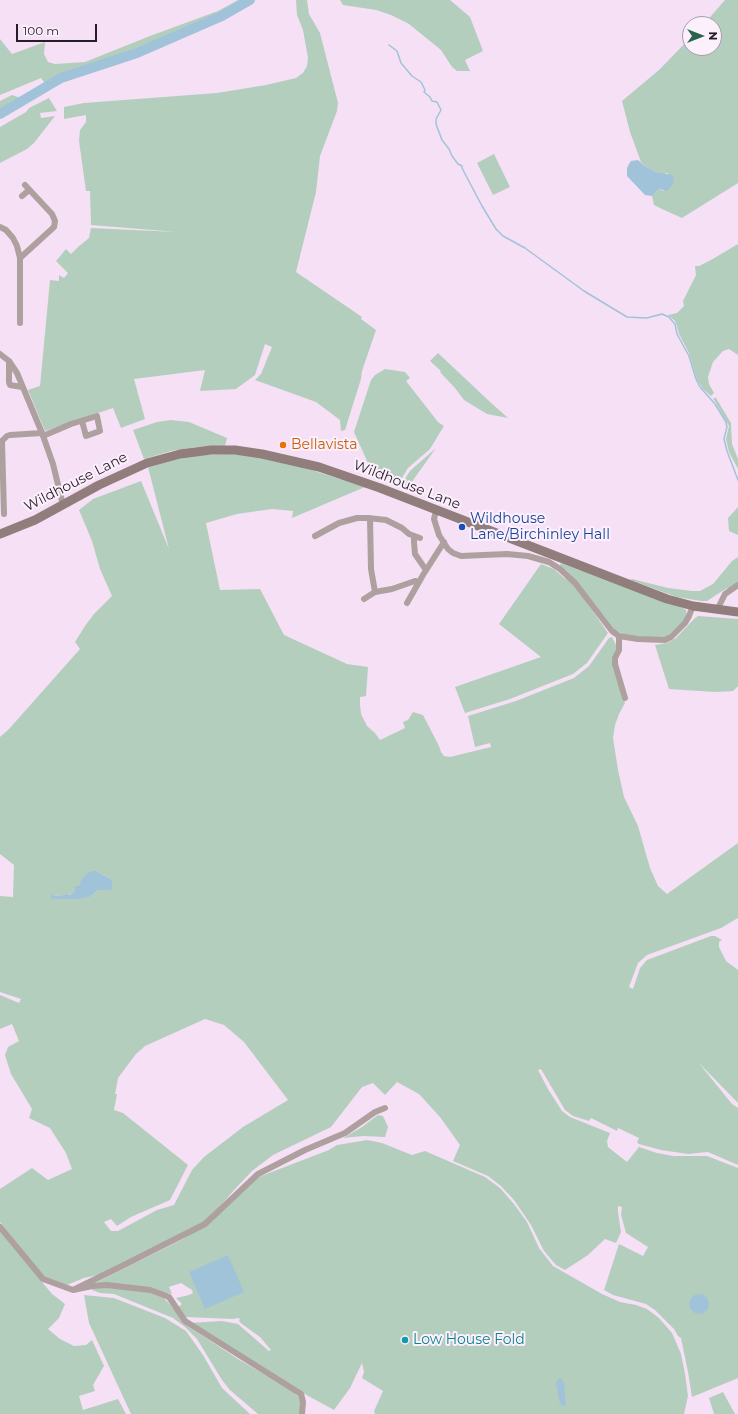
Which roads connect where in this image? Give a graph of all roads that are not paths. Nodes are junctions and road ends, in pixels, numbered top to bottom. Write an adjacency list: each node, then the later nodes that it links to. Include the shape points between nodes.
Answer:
1 (22, 196): 3 (street, via 27,188 52,214 55,221 54,227)
2 (0, 227): 3 (street, via 13,238)
3 (20, 258): 4 (street)
4 (20, 323)
5 (0, 354): 6 (street)
6 (9, 361): 7 (street); 7 (street, via 8,382 10,385)
7 (22, 387): 9 (street)
8 (82, 422): 9 (street)
9 (43, 435): 10 (street); 12 (street, via 10,435 2,441)
10 (63, 505): 11 (main road, Wildhouse Lane, via 98,485 147,463 180,454 235,450 319,467); 14 (main road, Wildhouse Lane)
11 (436, 511): 16 (street, via 434,518); 23 (main road, Wildhouse Lane, via 633,587)
12 (5, 514)
13 (370, 518): 15 (street, via 357,518 339,523); 17 (street, via 386,520 417,538 415,554); 20 (street, via 371,569)
14 (0, 534)
15 (315, 536)
16 (444, 542): 17 (street); 26 (street, via 448,549 461,556 528,556 555,566 575,583 612,631)
17 (426, 570): 18 (street)
18 (419, 582): 20 (street); 22 (street)
19 (738, 585): 24 (street, via 725,594)
20 (375, 592): 21 (street)
21 (364, 599)
22 (407, 603)
23 (692, 606): 24 (main road, Wildhouse Lane); 26 (street, via 685,623 665,640)
24 (717, 610): 25 (main road, Wildhouse Lane)
25 (738, 612)
26 (619, 636): 27 (street, via 615,664)
27 (625, 698)
28 (386, 1108): 30 (street, via 375,1112 345,1133 258,1174 204,1224)
29 (0, 1227): 30 (street, via 43,1279)
30 (73, 1290): 31 (street, via 107,1285 150,1290 169,1297 185,1321 301,1394)
31 (302, 1414)

